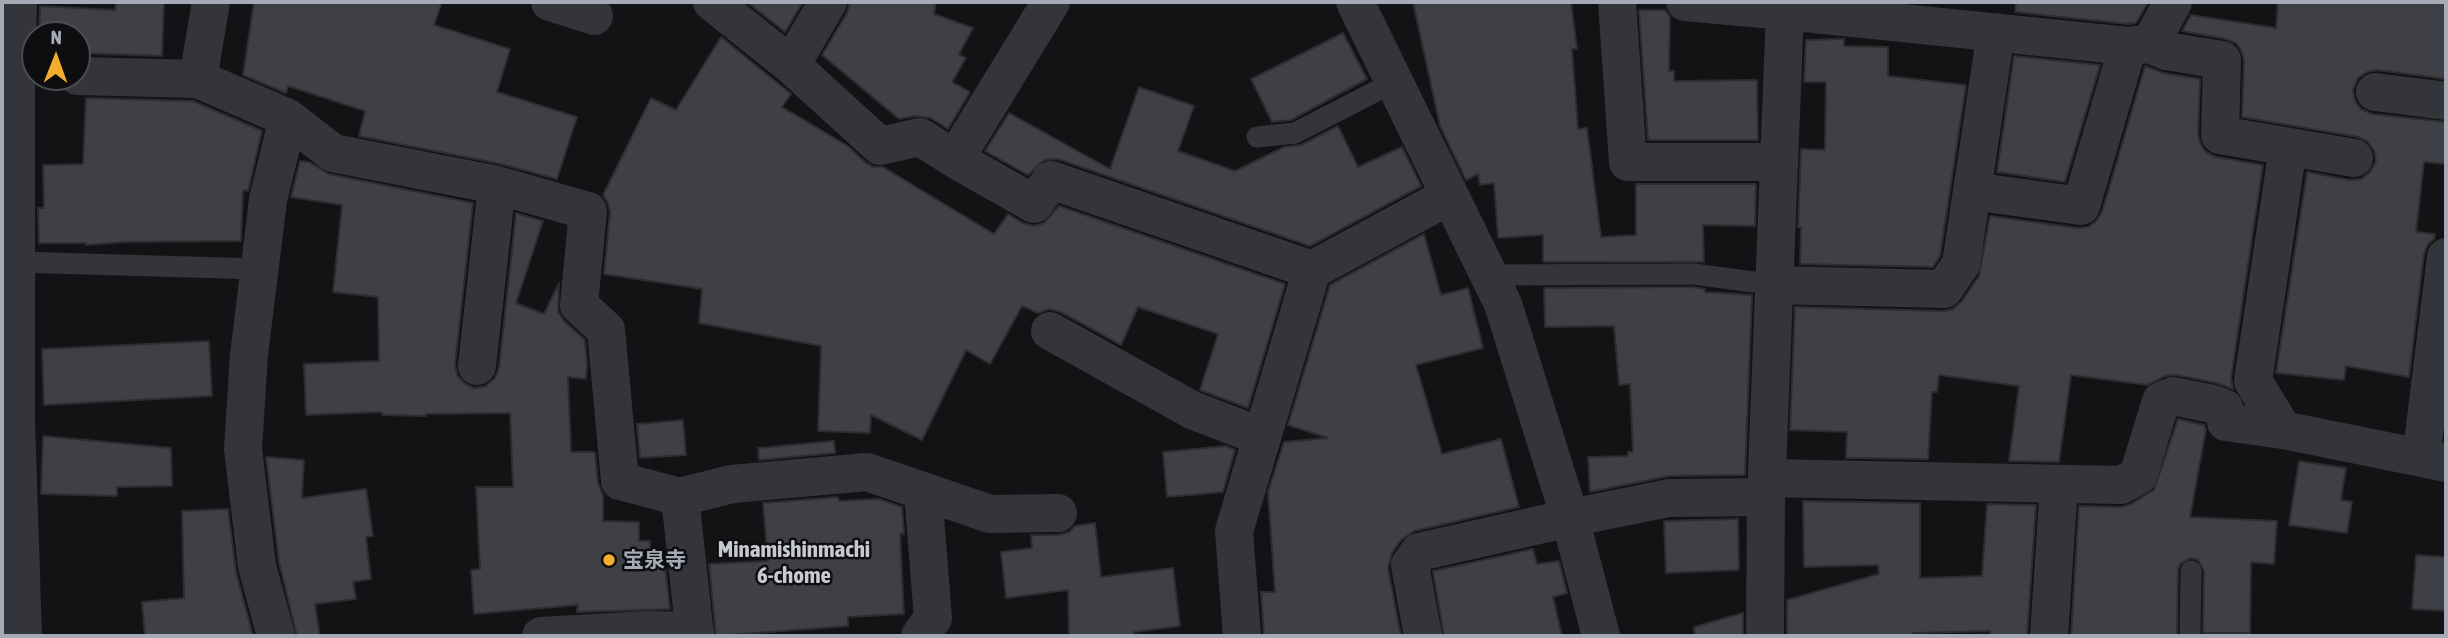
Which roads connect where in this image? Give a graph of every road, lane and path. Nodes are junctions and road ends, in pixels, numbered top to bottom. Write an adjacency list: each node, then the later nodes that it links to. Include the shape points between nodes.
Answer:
1 (18, 2): 14 (street)
2 (211, 2): 18 (street)
3 (550, 2): 12 (street)
4 (712, 2): 16 (street)
5 (828, 2): 16 (street)
6 (1051, 2): 27 (street)
7 (1355, 2): 19 (street)
8 (1617, 2): 28 (street, via 1628,162)
9 (1685, 2): 11 (street)
10 (2173, 2): 15 (street)
11 (1786, 6): 13 (street); 28 (street)
12 (594, 16)
13 (1996, 32): 15 (street); 30 (street)
14 (21, 33)
15 (2139, 45): 25 (street, via 2222,60 2220,135); 30 (street, via 2081,206)
16 (791, 65): 27 (street, via 880,146 920,137)
17 (91, 76): 18 (street)
18 (198, 79): 23 (street)
19 (1394, 82): 24 (lane, via 1295,133); 31 (street)
20 (23, 91): 32 (street)
21 (2375, 92): 22 (street)
22 (2446, 101)
23 (288, 118): 29 (street, via 333,153); 35 (street, via 268,200)
24 (1257, 137)
25 (2288, 148): 26 (street); 42 (street, via 2253,381)
26 (2354, 158)
27 (955, 159): 36 (street, via 1034,204 1051,180)
28 (1780, 162): 38 (street)
29 (497, 185): 40 (street); 48 (street, via 588,211 579,305 607,330 620,481)
30 (1972, 191): 38 (street, via 1961,264 1944,289)
31 (1450, 196): 36 (street); 37 (street)
32 (10, 204): 34 (street)
33 (2446, 257): 44 (street)
34 (16, 262): 35 (lane); 41 (street)
35 (260, 269): 55 (street, via 243,449 257,566)
36 (1312, 270): 43 (street)
37 (1489, 275): 38 (lane, via 1694,274); 50 (street, via 1503,303)
38 (1775, 285): 46 (street)
39 (1050, 331): 43 (street, via 1192,410)
40 (477, 366)
41 (10, 370): 51 (street)
42 (2283, 430): 44 (street); 45 (street, via 2226,422 2224,408 2174,396 2161,401 2137,476 2121,485)
43 (1262, 437): 58 (street, via 1234,530)
44 (2434, 461)
45 (2059, 484): 46 (street); 62 (street)
46 (1766, 487): 50 (street, via 1669,498); 61 (street)
47 (923, 492): 48 (street, via 867,472 732,484); 49 (street, via 990,514); 57 (street, via 933,618)
48 (680, 497): 53 (street)
49 (1058, 513)
50 (1570, 518): 59 (street, via 1419,552 1410,565); 60 (street)
51 (12, 561): 54 (street)
52 (2191, 571): 63 (lane)
53 (695, 634): 56 (street, via 635,631)
54 (23, 636)
55 (276, 636)
56 (541, 636)
57 (920, 636)
58 (1241, 636)
59 (1423, 636)
60 (1601, 636)
61 (1765, 636)
62 (2049, 636)
63 (2190, 636)

